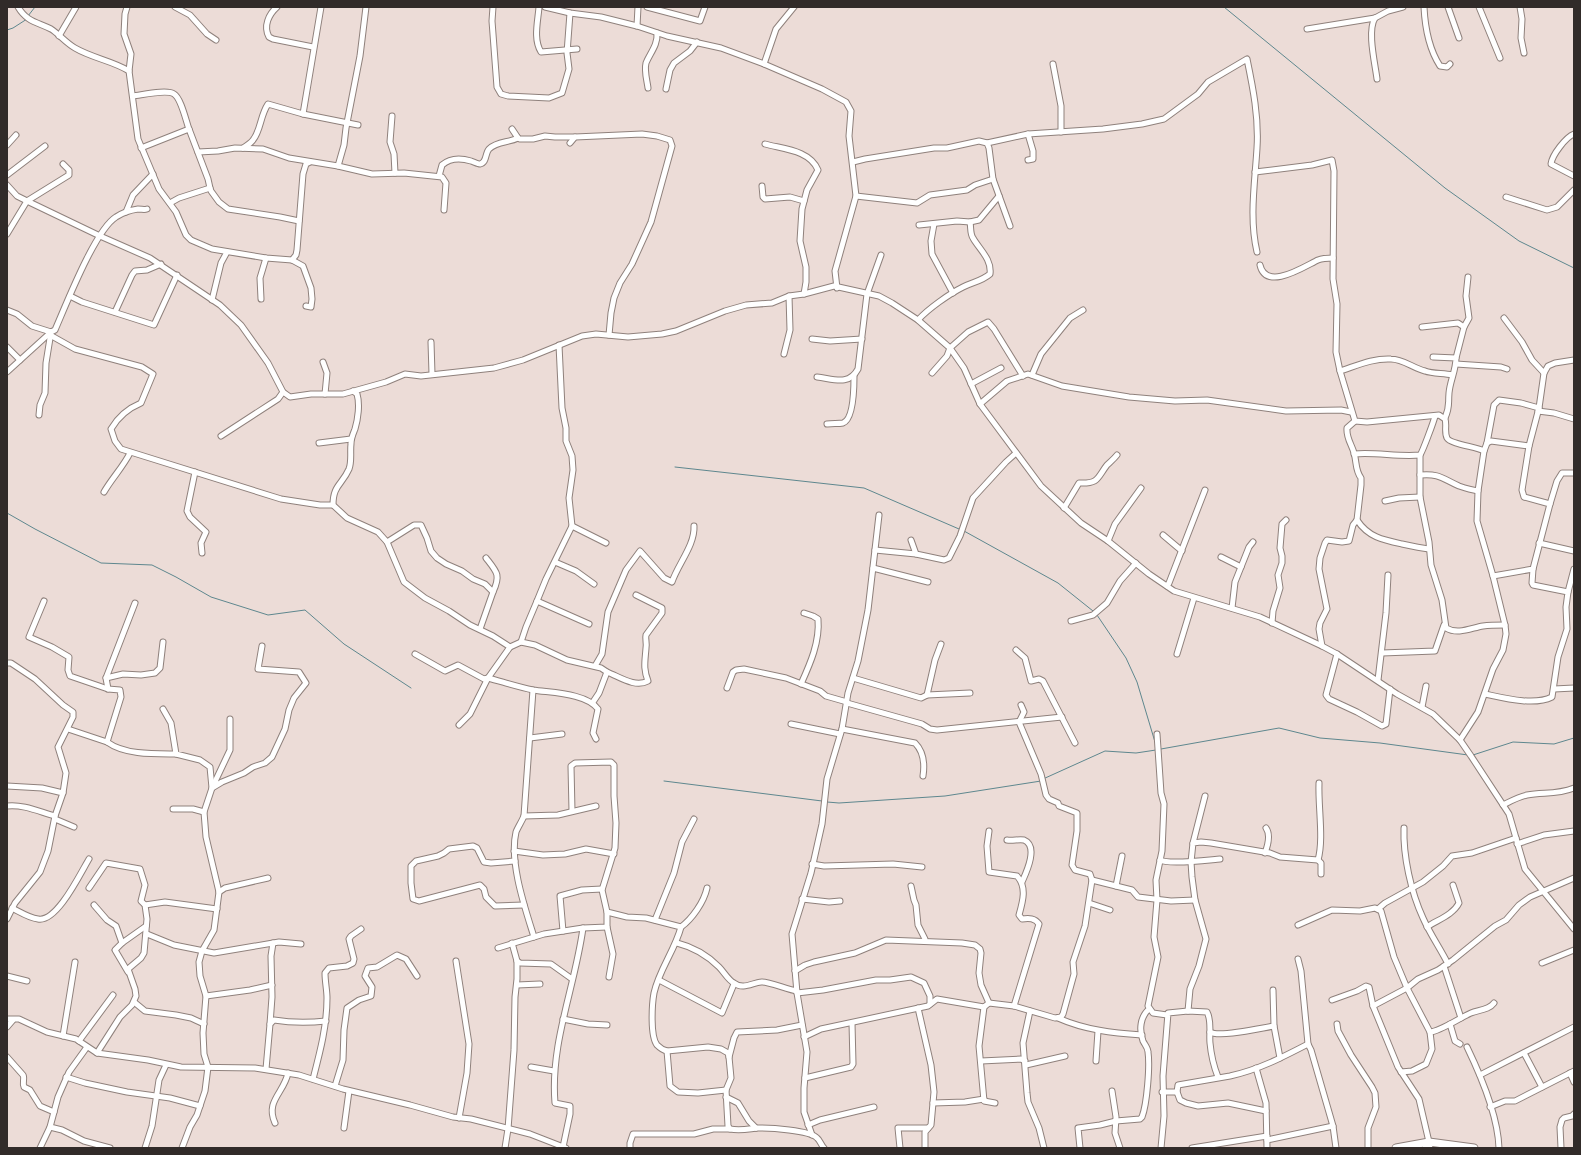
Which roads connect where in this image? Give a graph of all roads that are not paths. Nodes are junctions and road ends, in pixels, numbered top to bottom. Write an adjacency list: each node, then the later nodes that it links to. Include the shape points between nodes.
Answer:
1 (18, 7): 26 (street, via 25,18 53,30)
2 (76, 7): 26 (street)
3 (128, 7): 38 (street, via 124,34 131,54)
4 (175, 7): 28 (street, via 190,15)
5 (321, 7): 30 (street)
6 (366, 7): 45 (street)
7 (493, 7): 31 (street, via 497,87 501,94 549,98 562,93 569,68)
8 (539, 7): 31 (street, via 537,30 538,47 541,52)
9 (545, 7): 21 (street)
10 (638, 7): 23 (street)
11 (647, 7): 12 (street, via 700,21)
12 (705, 7)
13 (794, 7): 35 (street, via 776,28)
14 (1403, 7): 20 (street)
15 (1424, 7): 37 (street, via 1425,26 1435,58 1440,66 1447,67)
16 (1448, 7): 27 (street)
17 (1479, 7): 34 (street)
18 (1520, 7): 33 (street)
19 (275, 8): 30 (street, via 268,20 269,37)
20 (1386, 9): 22 (street)
21 (570, 13): 23 (street, via 601,17); 31 (street)
22 (1375, 18): 24 (street); 39 (street, via 1371,35)
23 (636, 26): 25 (street)
24 (1307, 28)
25 (657, 33): 29 (street); 40 (street, via 657,39 646,64)
26 (59, 36): 38 (street, via 93,57)
27 (1459, 38)
28 (216, 40)
29 (697, 42): 35 (street); 41 (street, via 674,63)
30 (313, 47): 43 (street)
31 (567, 49): 32 (street)
32 (577, 49)
33 (1524, 53)
34 (1500, 58)
35 (764, 64): 64 (street, via 846,102 851,111 849,136)
36 (1054, 64): 49 (street, via 1061,106)
37 (1450, 64)
38 (130, 71): 42 (street)
39 (1377, 79)
40 (648, 88)
41 (666, 89)
42 (133, 96): 47 (street, via 174,93 178,97); 60 (street)
43 (302, 114): 45 (street); 61 (street, via 268,104 262,112 253,141)
44 (392, 116): 68 (street, via 390,142)
45 (348, 122): 46 (street); 67 (street)
46 (358, 125)
47 (188, 129): 60 (street); 62 (street)
48 (512, 129): 54 (street)
49 (1061, 132): 50 (street); 69 (street, via 1103,129 1164,119 1198,94 1208,82 1247,59 1256,118)
50 (1028, 134): 56 (street); 63 (street, via 1034,159)
51 (1574, 134): 73 (street, via 1564,142 1550,164)
52 (16, 135): 58 (street)
53 (575, 137): 54 (street, via 544,136 527,140); 55 (street); 124 (street, via 642,134 670,140 672,146 651,222 614,298)
54 (518, 138): 72 (street, via 497,143 489,149 485,160 480,164 464,159 448,161 442,164)
55 (570, 143)
56 (986, 143): 64 (street, via 979,141); 74 (street)
57 (765, 144): 83 (street, via 796,152 816,165 818,170)
58 (7, 145)
59 (45, 146): 70 (street)
60 (141, 148): 71 (street)
61 (243, 148): 62 (street); 65 (street, via 263,149)
62 (198, 152): 77 (street)
63 (1028, 160)
64 (853, 162): 79 (street)
65 (308, 163): 67 (street); 88 (street, via 303,174)
66 (63, 164): 82 (street, via 69,170 69,175)
67 (338, 166): 68 (street, via 372,174)
68 (396, 172): 72 (street)
69 (1255, 172): 96 (street, via 1253,231); 99 (street, via 1332,160)
70 (7, 174)
71 (154, 174): 84 (street, via 159,189); 87 (street, via 133,195)
72 (439, 176): 86 (street, via 446,183)
73 (1574, 176)
74 (993, 179): 79 (street, via 975,184 967,190 930,195 917,203); 80 (street)
75 (7, 185): 82 (street, via 17,196)
76 (762, 186): 83 (street, via 764,199 790,197)
77 (210, 188): 84 (street); 88 (street, via 219,202 228,209)
78 (1574, 190): 81 (street, via 1557,207 1546,210)
79 (856, 196): 105 (street, via 835,271)
80 (999, 196): 89 (street, via 980,220); 92 (street)
81 (1506, 197)
82 (27, 201): 93 (street); 94 (street)
83 (804, 201): 108 (street, via 800,237 806,267)
84 (170, 203): 95 (street, via 191,240)
85 (147, 209): 87 (street)
86 (444, 210)
87 (126, 212): 94 (street, via 111,220)
88 (300, 221): 100 (street, via 296,255)
89 (970, 222): 90 (street); 107 (street, via 972,237 984,252 991,270 984,280)
90 (934, 224): 91 (street); 107 (street, via 932,254)
91 (919, 225)
92 (1010, 226)
93 (7, 234)
94 (100, 236): 101 (street); 110 (street)
95 (224, 252): 98 (street); 106 (street)
96 (1257, 252)
97 (881, 256): 109 (street)
98 (266, 258): 100 (street); 113 (street, via 260,278)
99 (1333, 258): 102 (street, via 1317,260 1281,277 1267,275); 140 (street, via 1337,304 1336,352)
100 (292, 260): 115 (street, via 303,266 309,280 312,299 311,307)
101 (161, 264): 103 (street); 118 (street, via 135,271)
102 (1260, 265)
103 (178, 275): 111 (street); 118 (street, via 154,325)
104 (1468, 277): 122 (street, via 1466,296 1469,318)
105 (837, 288): 108 (street, via 834,286); 109 (street)
106 (213, 291): 111 (street); 114 (street)
107 (953, 293): 120 (street)
108 (804, 294): 112 (street)
109 (867, 294): 120 (street, via 879,296); 126 (street)
110 (70, 296): 118 (street); 123 (street, via 55,330)
111 (206, 296): 114 (street)
112 (789, 296): 124 (street, via 772,303 752,304 724,311 676,331 634,337); 131 (street, via 790,330)
113 (261, 299)
114 (212, 300): 152 (street, via 242,326 268,363)
115 (306, 306)
116 (7, 310): 123 (street, via 32,326)
117 (1083, 310): 145 (street, via 1070,318 1041,354)
118 (115, 312)
119 (1504, 318): 143 (street, via 1532,360)
120 (918, 320): 130 (street)
121 (1422, 327): 122 (street, via 1458,323)
122 (1464, 327): 133 (street)
123 (51, 333): 134 (street); 157 (street); 169 (street, via 75,349 142,367 153,374 141,403 129,408 111,429 121,449)
124 (610, 335): 128 (street, via 589,334)
125 (812, 339): 126 (street)
126 (862, 339): 147 (street, via 858,369)
127 (431, 342): 144 (street)
128 (559, 345): 144 (street, via 523,360 494,368); 189 (street, via 562,408 566,441 572,456 569,498)
129 (7, 347): 134 (street)
130 (950, 348): 142 (street, via 947,356); 148 (street, via 968,332 989,322); 150 (street, via 964,368)
131 (784, 354)
132 (1433, 357): 133 (street)
133 (1456, 358): 137 (street)
134 (20, 360): 141 (street)
135 (1574, 360): 143 (street, via 1548,366)
136 (323, 362): 153 (street, via 327,373)
137 (1456, 364): 139 (street); 146 (street)
138 (1002, 368): 150 (street)
139 (1507, 369)
140 (1340, 371): 146 (street, via 1371,361 1391,358 1427,372); 156 (street)
141 (7, 372)
142 (932, 373)
143 (1544, 373): 155 (street)
144 (432, 374): 151 (street, via 405,374)
145 (1032, 375): 148 (street); 156 (street, via 1062,386 1129,397 1175,401 1207,400 1286,411)
146 (1452, 375): 159 (street, via 1449,409)
147 (854, 376): 149 (street, via 848,380); 162 (street, via 854,399 847,420 843,423)
148 (1023, 376): 154 (street, via 1007,381)
149 (818, 377)
150 (971, 384): 154 (street)
151 (353, 391): 153 (street); 164 (street, via 357,394 358,402 357,422)
152 (283, 392): 153 (street, via 294,398); 163 (street, via 278,399)
153 (325, 394)
154 (980, 404): 170 (street)
155 (1539, 410): 160 (street); 166 (street, via 1522,403 1499,400 1494,405); 167 (street)
156 (1352, 412): 161 (street)
157 (40, 415)
158 (1435, 416): 159 (street); 161 (street); 173 (street)
159 (1445, 418): 168 (street, via 1448,440)
160 (1574, 419)
161 (1355, 421): 171 (street, via 1347,428 1346,433)
162 (827, 424)
163 (222, 436)
164 (351, 439): 165 (street); 184 (street, via 350,466 335,490)
165 (319, 443)
166 (1487, 443): 167 (street, via 1491,441); 168 (street)
167 (1529, 446): 183 (street, via 1522,490 1524,497)
168 (1484, 451): 179 (street)
169 (130, 453): 174 (street); 180 (street)
170 (1016, 453): 185 (street, via 1041,486); 203 (street, via 973,498 960,536 949,558 944,560)
171 (1354, 454): 173 (street); 188 (street, via 1356,472 1361,478)
172 (1117, 455): 185 (street, via 1097,480 1089,484 1079,483)
173 (1420, 455): 176 (street)
174 (195, 472): 184 (street, via 281,499); 202 (street, via 187,511 206,532 201,543)
175 (1574, 473): 183 (street, via 1562,473)
176 (1420, 475): 179 (street, via 1440,476 1462,487); 181 (street)
177 (1141, 488): 195 (street, via 1115,524)
178 (1205, 490): 201 (street)
179 (1478, 491): 213 (street, via 1478,529)
180 (104, 492)
181 (1420, 497): 182 (street); 198 (street)
182 (1385, 502)
183 (1550, 504): 197 (street)
184 (333, 505): 193 (street, via 347,518 378,532)
185 (1064, 508): 195 (street)
186 (879, 515): 199 (street)
187 (1286, 520): 227 (street, via 1282,524 1282,563 1278,575 1280,588)
188 (1357, 520): 198 (street, via 1375,537 1388,542); 236 (street, via 1349,541 1327,540 1320,558 1319,569 1327,609 1319,630)
189 (572, 526): 194 (street); 206 (street)
190 (694, 526): 244 (street, via 690,543 672,582 664,578 640,551 631,561 608,612 602,654)
191 (1163, 535): 201 (street)
192 (911, 540): 203 (street)
193 (387, 542): 217 (street, via 414,525 421,525 431,551 437,558 485,584); 231 (street, via 404,582 425,598)
194 (606, 542)
195 (1108, 542): 207 (street)
196 (1253, 542): 208 (street)
197 (1539, 543): 200 (street); 210 (street)
198 (1429, 549): 229 (street, via 1433,576 1442,600)
199 (875, 550): 203 (street); 209 (street)
200 (1574, 550)
201 (1182, 551): 216 (street)
202 (202, 553)
203 (916, 554)
204 (486, 558): 217 (street, via 497,572)
205 (1221, 558): 208 (street)
206 (555, 562): 215 (street, via 576,571); 222 (street)
207 (1136, 564): 216 (street); 226 (street, via 1120,581 1107,604 1093,615)
208 (1241, 567): 224 (street, via 1235,582)
209 (873, 568): 214 (street); 248 (street, via 868,610)
210 (1533, 569): 213 (street); 218 (street, via 1533,585)
211 (1574, 569): 218 (street)
212 (1388, 575): 239 (street)
213 (1493, 576): 230 (street)
214 (928, 582)
215 (594, 584)
216 (1167, 586): 220 (street)
217 (493, 592): 231 (street)
218 (1568, 592): 256 (street, via 1567,629 1558,657)
219 (636, 595): 245 (street, via 662,608 662,613 645,639 644,662 648,681 638,684)
220 (1194, 598): 224 (street); 241 (street)
221 (44, 601): 254 (street, via 29,637 69,657 70,676)
222 (537, 601): 228 (street); 233 (street)
223 (135, 603): 246 (street)
224 (1232, 608): 227 (street)
225 (804, 613): 250 (street, via 818,620 819,633)
226 (1071, 621)
227 (1272, 623): 236 (street)
228 (589, 624)
229 (1444, 625): 230 (street, via 1450,630 1460,631 1481,626); 239 (street, via 1435,651)
230 (1505, 625): 259 (street, via 1505,644)
231 (480, 629): 237 (street)
232 (163, 642): 246 (street, via 160,668 155,673 123,674)
233 (521, 642): 237 (street); 244 (street, via 535,645 567,660)
234 (941, 644): 260 (street)
235 (262, 646): 285 (street, via 258,669 299,672 306,683 294,698 285,729 272,757 265,763)
236 (1322, 646): 242 (street)
237 (510, 647): 247 (street)
238 (1016, 650): 266 (street, via 1025,658 1031,681 1043,681)
239 (1382, 653): 249 (street)
240 (416, 654): 247 (street, via 445,671 458,666 484,679)
241 (1177, 654)
242 (1337, 654): 249 (street); 255 (street, via 1326,695 1329,699 1382,726 1386,724)
243 (7, 663): 271 (street, via 35,679 73,712)
244 (595, 666): 245 (street)
245 (607, 672): 261 (street)
246 (106, 678): 254 (street)
247 (488, 678): 257 (street); 270 (street, via 470,714)
248 (853, 678): 260 (street, via 921,698); 262 (street)
249 (1378, 680): 255 (street)
250 (801, 684): 252 (street, via 780,676 740,669 733,672); 262 (street, via 826,696)
251 (1426, 686): 264 (street)
252 (727, 688)
253 (1574, 688): 256 (street)
254 (108, 689): 279 (street, via 120,690 121,697)
255 (1390, 689): 264 (street)
256 (1554, 689): 259 (street, via 1552,697 1548,699 1526,701)
257 (533, 690): 261 (street); 276 (street)
258 (970, 693): 260 (street)
259 (1485, 694): 278 (street, via 1478,712)
260 (927, 695)
261 (593, 702): 277 (street, via 598,709 593,733)
262 (847, 702): 268 (street, via 922,724 934,730); 272 (street)
263 (1021, 706): 268 (street, via 1024,712)
264 (1422, 707): 278 (street)
265 (163, 709): 281 (street, via 171,723)
266 (1062, 718): 268 (street); 280 (street)
267 (230, 719): 285 (street, via 230,750)
268 (1019, 722): 322 (street, via 1041,774 1046,795 1059,806 1077,813 1077,831 1071,862 1075,870 1090,874)
269 (791, 724): 274 (street)
270 (459, 725)
271 (68, 729): 279 (street); 287 (street, via 58,746 66,773)
272 (842, 729): 274 (street); 282 (street, via 915,743 921,750 924,760)
273 (562, 734): 276 (street)
274 (840, 734): 317 (street, via 827,780 822,824)
275 (1157, 734): 313 (street, via 1164,804)
276 (530, 738): 295 (street)
277 (596, 739)
278 (1460, 740): 289 (street)
279 (107, 742): 281 (street, via 131,751)
280 (1075, 743)
281 (176, 754): 285 (street, via 200,760 210,766)
282 (923, 776)
283 (1319, 784): 314 (street, via 1321,848)
284 (7, 786): 287 (street, via 42,788)
285 (212, 788): 294 (street)
286 (1574, 788): 289 (street, via 1562,793 1528,795)
287 (63, 793): 296 (street)
288 (1205, 796): 305 (street)
289 (1503, 805): 303 (street, via 1509,814)
290 (7, 806): 296 (street, via 31,809)
291 (596, 806): 293 (street)
292 (173, 809): 294 (street)
293 (572, 811): 295 (street, via 558,815); 309 (street, via 571,766 575,763 611,762 614,765 616,823)
294 (204, 812): 331 (street, via 206,837)
295 (524, 816): 307 (street, via 517,832)
296 (55, 818): 298 (street); 341 (street, via 48,851 40,872)
297 (694, 819): 347 (street, via 682,842 674,873)
298 (74, 827)
299 (1266, 828): 308 (street, via 1269,833)
300 (1404, 828): 329 (street)
301 (989, 831): 323 (street, via 989,872 1017,876)
302 (1574, 831): 306 (street, via 1544,835)
303 (1516, 838): 306 (street); 329 (street, via 1472,853 1452,856 1423,882)
304 (1007, 840): 323 (street, via 1022,840 1030,849 1032,855)
305 (1193, 843): 308 (street, via 1201,842); 316 (street)
306 (1517, 844): 332 (street, via 1525,869)
307 (514, 851): 309 (street, via 543,855 565,854 586,849); 315 (street)
308 (1265, 853): 314 (street, via 1280,858)
309 (614, 854): 330 (street)
310 (1122, 856): 326 (street)
311 (89, 859): 341 (street, via 72,891 45,919 39,920)
312 (1220, 859): 316 (street)
313 (1160, 860): 316 (street, via 1164,863); 334 (street, via 1156,880)
314 (1318, 860): 319 (street)
315 (515, 861): 340 (street); 340 (street, via 484,862 477,848 473,846 449,849 438,856 416,861 411,866 410,883 413,899 419,901 480,885 486,897 495,906)
316 (1191, 862): 335 (street)
317 (812, 864): 318 (street, via 893,864); 333 (street)
318 (922, 867)
319 (1321, 874)
320 (268, 878): 331 (street, via 225,888)
321 (1574, 878): 332 (street)
322 (1092, 880): 326 (street); 337 (street)
323 (1022, 882): 396 (street, via 1024,896 1019,915 1039,924)
324 (1452, 885): 353 (street, via 1459,903 1457,907)
325 (911, 886): 359 (street, via 918,925)
326 (1116, 886): 334 (street, via 1132,890 1138,897)
327 (89, 888): 339 (street, via 106,863 140,869 145,885 141,901)
328 (707, 888): 352 (street, via 689,921)
329 (1412, 888): 343 (street); 353 (street)
330 (602, 889): 345 (street); 356 (street, via 582,890 560,896)
331 (220, 892): 342 (street)
332 (1544, 892): 349 (street); 373 (street, via 1519,904 1506,920)
333 (802, 900): 336 (street); 374 (street, via 792,934)
334 (1157, 900): 335 (street); 400 (street, via 1154,937 1158,957 1148,1002)
335 (1195, 900): 402 (street, via 1206,939 1190,989)
336 (840, 901)
337 (1089, 903): 344 (street); 405 (street, via 1074,962 1074,974 1064,1010)
338 (94, 905): 360 (street, via 116,926)
339 (145, 905): 342 (street, via 165,902); 350 (street)
340 (524, 905): 358 (street)
341 (12, 908): 346 (street)
342 (217, 909): 367 (street, via 214,930)
343 (1378, 909): 348 (street, via 1332,910); 386 (street, via 1381,911 1394,957)
344 (1110, 910)
345 (607, 912): 347 (street); 351 (street)
346 (7, 919)
347 (655, 920): 352 (street)
348 (1298, 925)
349 (1573, 925)
350 (146, 926): 357 (street); 360 (street)
351 (607, 927): 354 (street); 378 (street, via 614,954)
352 (681, 927): 363 (street)
353 (1427, 927): 373 (street)
354 (583, 928): 356 (street); 379 (street)
355 (361, 929): 408 (street, via 349,939 353,963 329,968 325,973)
356 (563, 931): 358 (street)
357 (147, 934): 367 (street, via 174,945); 375 (street, via 143,956 130,966)
358 (534, 937): 362 (street)
359 (924, 941): 374 (street, via 886,940 855,953 814,962); 393 (street, via 962,943 980,949 981,985)
360 (122, 943): 375 (street, via 115,950)
361 (273, 943): 364 (street); 367 (street, via 214,953); 384 (street)
362 (512, 943): 365 (street); 370 (street)
363 (677, 943): 380 (street); 383 (street, via 707,956)
364 (301, 944)
365 (498, 948)
366 (1574, 950): 372 (street)
367 (202, 951): 390 (street, via 200,976)
368 (1298, 959): 426 (street)
369 (456, 961): 473 (street, via 469,1044)
370 (517, 961): 379 (street, via 551,964); 385 (street)
371 (75, 962): 422 (street)
372 (1542, 963)
373 (1446, 965): 386 (street, via 1418,979); 406 (street)
374 (795, 971): 388 (street)
375 (128, 972): 392 (street, via 136,993)
376 (7, 976): 381 (street)
377 (417, 976): 455 (street, via 406,959 397,955 377,967 368,968 364,976 372,987 371,996 347,1008 342,1060)
378 (609, 977)
379 (572, 979): 404 (street)
380 (659, 980): 383 (street, via 722,1013); 430 (street, via 653,1000 653,1029 656,1044)
381 (27, 981)
382 (540, 984): 385 (street)
383 (734, 984): 388 (street, via 746,986 763,982)
384 (272, 985): 390 (street); 411 (street)
385 (517, 985): 481 (street)
386 (1407, 988): 397 (street); 420 (street)
387 (1273, 990): 416 (street)
388 (797, 992): 395 (street, via 911,977 924,983 930,996); 415 (street)
389 (113, 995): 425 (street)
390 (206, 996): 410 (street)
391 (1332, 1000): 397 (street, via 1366,986 1369,988)
392 (134, 1002): 410 (street, via 145,1011 191,1018); 431 (street, via 120,1017)
393 (990, 1003): 396 (street); 398 (street)
394 (1494, 1003): 406 (street)
395 (930, 1004): 398 (street, via 937,999); 399 (street)
396 (1014, 1006): 401 (street)
397 (1373, 1006): 446 (street)
398 (984, 1007): 437 (street, via 979,1046)
399 (918, 1008): 409 (street); 465 (street, via 931,1065)
400 (1149, 1009): 403 (street, via 1153,1013); 423 (street, via 1143,1015)
401 (1030, 1011): 405 (street); 439 (street, via 1023,1043)
402 (1188, 1011): 403 (street, via 1170,1012); 421 (street, via 1208,1012)
403 (1167, 1015): 460 (street)
404 (563, 1018): 414 (street); 445 (street)
405 (1058, 1018): 419 (street, via 1074,1025)
406 (1461, 1018): 413 (street)
407 (10, 1020): 417 (street); 422 (street, via 18,1019 47,1032)
408 (326, 1021): 411 (street, via 274,1020); 453 (street)
409 (852, 1023): 424 (street, via 821,1029); 452 (street, via 851,1067)
410 (204, 1024): 441 (street, via 204,1054)
411 (270, 1024): 444 (street)
412 (1337, 1024): 503 (street, via 1351,1055 1375,1093 1376,1107 1368,1128)
413 (1450, 1024): 420 (street); 427 (street, via 1455,1040)
414 (607, 1025)
415 (802, 1025): 424 (street); 435 (street, via 777,1030 738,1032)
416 (1274, 1026): 421 (street); 436 (street)
417 (7, 1027)
418 (1574, 1027): 432 (street)
419 (1098, 1030): 423 (street); 438 (street)
420 (1430, 1032): 446 (street, via 1432,1045 1426,1064 1412,1071)
421 (1211, 1035): 451 (street, via 1214,1067)
422 (64, 1036): 425 (street)
423 (1142, 1036): 474 (street, via 1148,1050 1144,1113 1140,1119)
424 (804, 1037): 452 (street, via 807,1058)
425 (79, 1041): 428 (street)
426 (1308, 1044): 436 (street); 476 (street)
427 (1460, 1044)
428 (87, 1047): 431 (street); 450 (street)
429 (1467, 1047): 449 (street)
430 (667, 1051): 435 (street, via 708,1047 724,1050); 457 (street, via 670,1086 678,1092)
431 (97, 1053): 440 (street)
432 (1524, 1053): 449 (street); 456 (street)
433 (1065, 1056): 439 (street)
434 (7, 1057): 471 (street, via 23,1074 22,1084 30,1090 39,1105)
435 (729, 1058): 457 (street, via 731,1078)
436 (1280, 1058): 443 (street)
437 (981, 1061): 439 (street, via 1021,1059); 464 (street)
438 (1096, 1061)
439 (1025, 1063): 496 (street, via 1028,1102)
440 (166, 1065): 441 (street); 462 (street, via 159,1080)
441 (208, 1067): 444 (street); 467 (street)
442 (531, 1067): 445 (street)
443 (1256, 1068): 451 (street); 470 (street)
444 (266, 1069): 448 (street)
445 (554, 1071): 486 (street, via 555,1103 570,1106)
446 (1401, 1072): 485 (street, via 1419,1099)
447 (1572, 1072): 454 (street); 456 (street)
448 (288, 1073): 453 (street); 475 (street, via 271,1109)
449 (1480, 1075): 469 (street)
450 (66, 1077): 462 (street, via 85,1084); 471 (street)
451 (1218, 1077): 461 (street, via 1178,1085)
452 (805, 1078): 483 (street, via 804,1112)
453 (313, 1079): 455 (street)
454 (1574, 1082)
455 (335, 1086): 458 (street)
456 (1542, 1087): 469 (street, via 1515,1101 1505,1101)
457 (726, 1090): 463 (street)
458 (349, 1091): 473 (street); 478 (street)
459 (1112, 1091): 474 (street)
460 (1162, 1092): 461 (street); 499 (street, via 1164,1116)
461 (1177, 1092): 470 (street, via 1180,1100 1198,1106 1228,1103)
462 (157, 1095): 467 (street); 490 (street)
463 (726, 1097): 479 (street, via 738,1103); 482 (street)
464 (984, 1099): 465 (street); 466 (street, via 986,1102)
465 (933, 1103): 480 (street, via 931,1125)
466 (995, 1103)
467 (200, 1106): 491 (street)
468 (874, 1107): 483 (street, via 820,1120)
469 (1490, 1107): 506 (street, via 1499,1135)
470 (1266, 1111): 484 (street)
471 (54, 1112): 477 (street)
472 (1574, 1114): 507 (street, via 1564,1118 1560,1123)
473 (459, 1118): 481 (street)
474 (1116, 1121): 497 (street, via 1078,1128); 498 (street, via 1115,1133)
475 (275, 1123)
476 (1333, 1126): 484 (street); 502 (street)
477 (50, 1127): 488 (street); 489 (street)
478 (344, 1128)
479 (756, 1128): 482 (street); 483 (street)
480 (928, 1128): 494 (street, via 898,1128); 495 (street, via 925,1132)
481 (508, 1129): 486 (street); 492 (street)
482 (730, 1129): 493 (street, via 713,1129 694,1134 633,1134)
483 (809, 1130): 487 (street)
484 (1267, 1138): 500 (street); 501 (street)
485 (1428, 1146): 504 (main road); 505 (main road)
486 (564, 1147)
487 (822, 1147)
488 (40, 1148)
489 (110, 1148)
490 (145, 1148)
491 (182, 1148)
492 (505, 1148)
493 (630, 1148)
494 (900, 1148)
495 (925, 1148)
496 (1044, 1148)
497 (1080, 1148)
498 (1120, 1148)
499 (1161, 1148)
500 (1192, 1148)
501 (1267, 1148)
502 (1336, 1148)
503 (1368, 1148)
504 (1396, 1148)
505 (1474, 1148)
506 (1499, 1148)
507 (1561, 1148)

